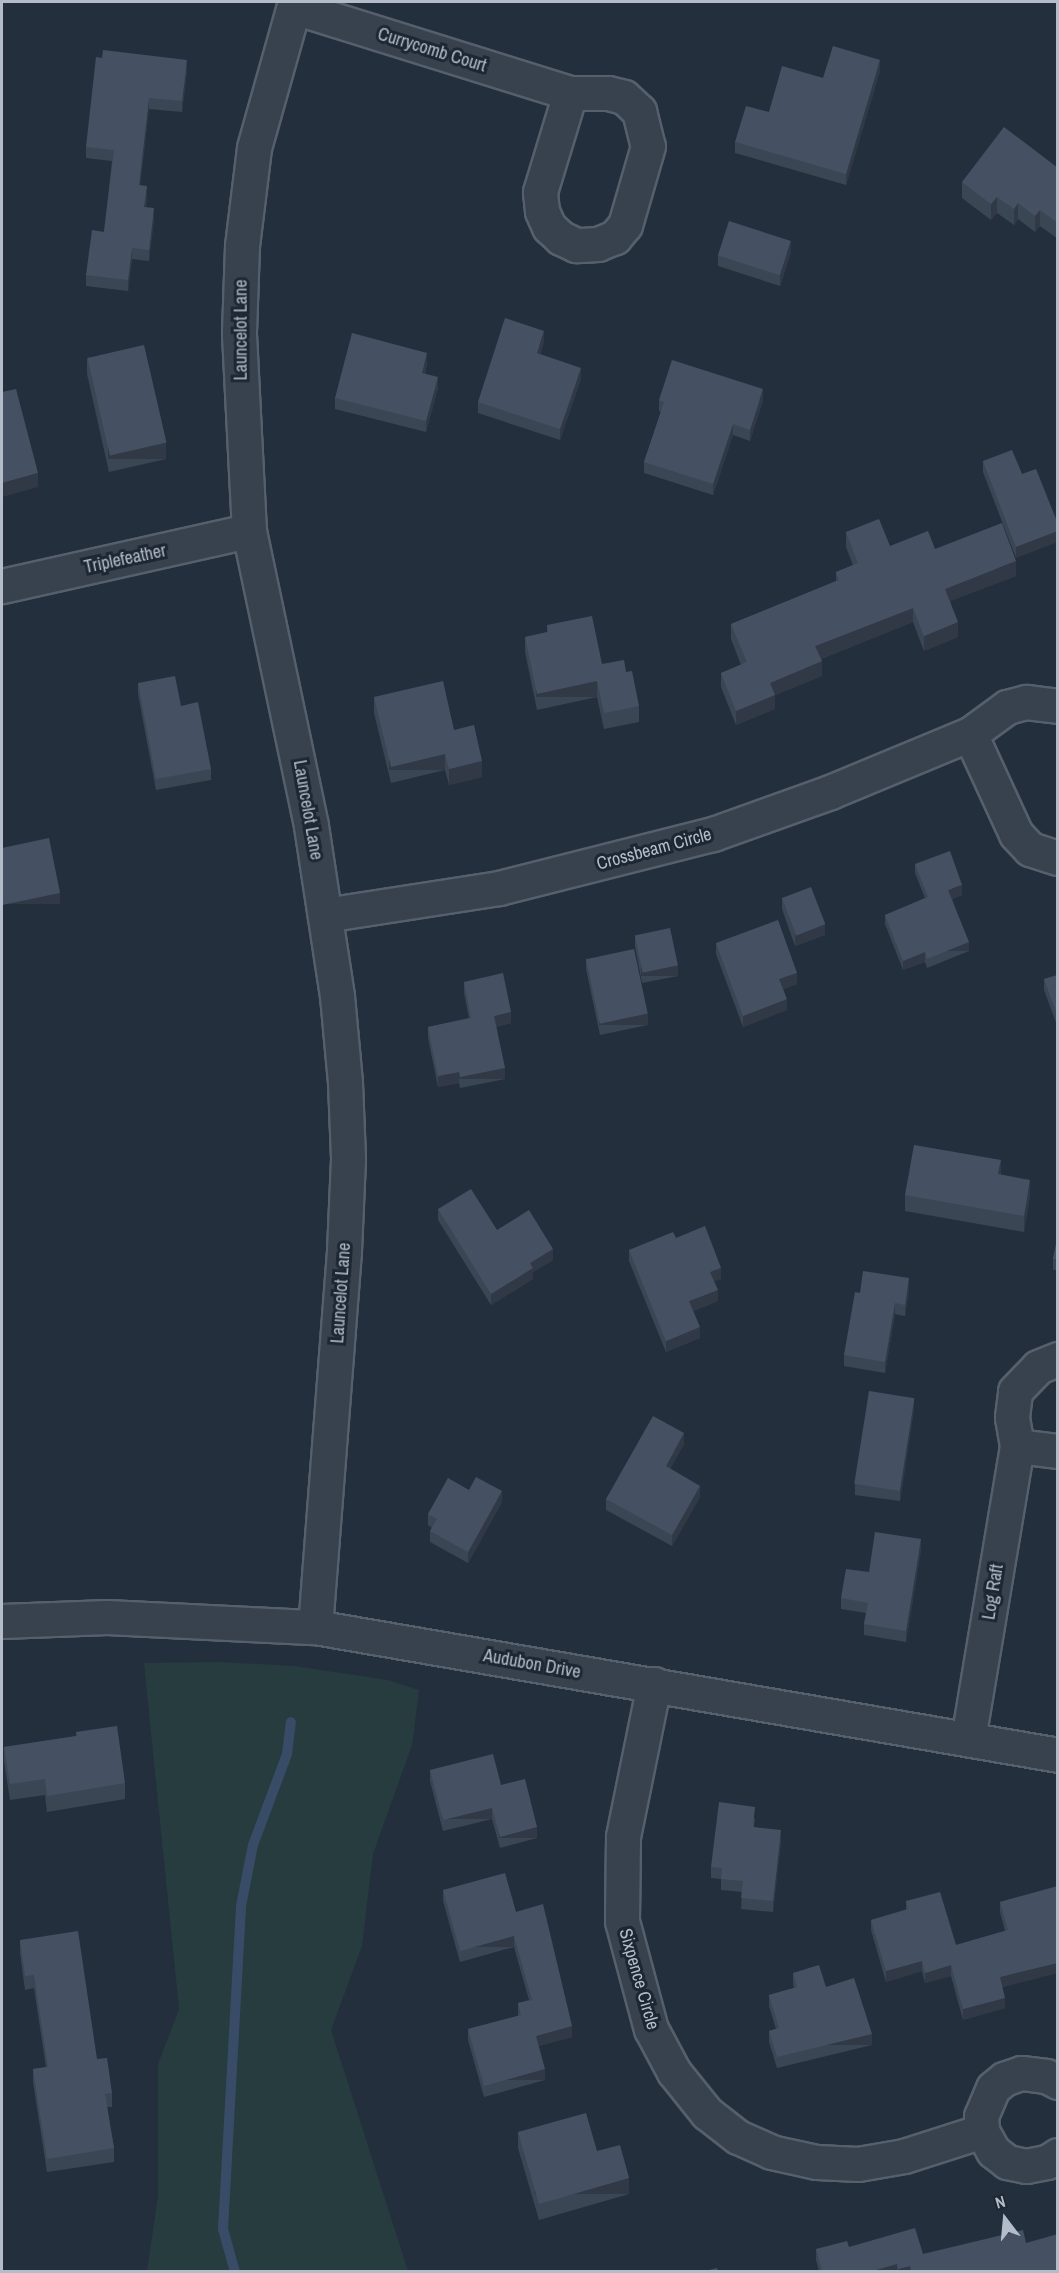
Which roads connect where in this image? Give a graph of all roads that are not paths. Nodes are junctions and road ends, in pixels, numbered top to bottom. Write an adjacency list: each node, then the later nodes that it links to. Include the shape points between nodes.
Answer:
1 (294, 4): 2 (street, Currycomb Court); 3 (street, Launcelot Lane, via 254,148 242,246 239,334)
2 (570, 93): 2 (street, Currycomb Court, via 608,93 624,98 639,111 647,128 648,146 625,225 615,237 598,244 576,245 561,238 549,227 542,211 540,192)
3 (249, 531): 4 (street, Triplefeather); 8 (street, Launcelot Lane, via 296,742)
4 (2, 586)
5 (1058, 706): 6 (street, Crossbeam Circle, via 1026,702 1007,707)
6 (970, 734): 7 (street, via 1016,834 1030,849); 8 (street, Crossbeam Circle, via 830,792 713,834 499,888)
7 (1058, 858)
8 (326, 915): 13 (street, Launcelot Lane, via 337,996 348,1159)
9 (1058, 1359): 10 (street, Log Raft, via 1038,1367 1015,1391 1012,1417)
10 (1017, 1446): 11 (street); 15 (street, Log Raft)
11 (1058, 1451)
12 (2, 1621): 13 (street, Audubon Drive, via 107,1617)
13 (315, 1627): 14 (street, Audubon Drive)
14 (654, 1684): 15 (street, Audubon Drive); 18 (street, Sixpence Circle, via 623,1837 622,1921 651,2029 674,2072 707,2114 738,2137 771,2152 818,2163 858,2164 904,2156)
15 (968, 1739): 16 (street, Audubon Drive)
16 (1058, 1755)
17 (1058, 2082): 18 (street, via 1021,2073 1004,2079 984,2102)
18 (982, 2131): 19 (street, via 993,2151 1007,2162 1026,2166 1047,2162)
19 (1058, 2155)

